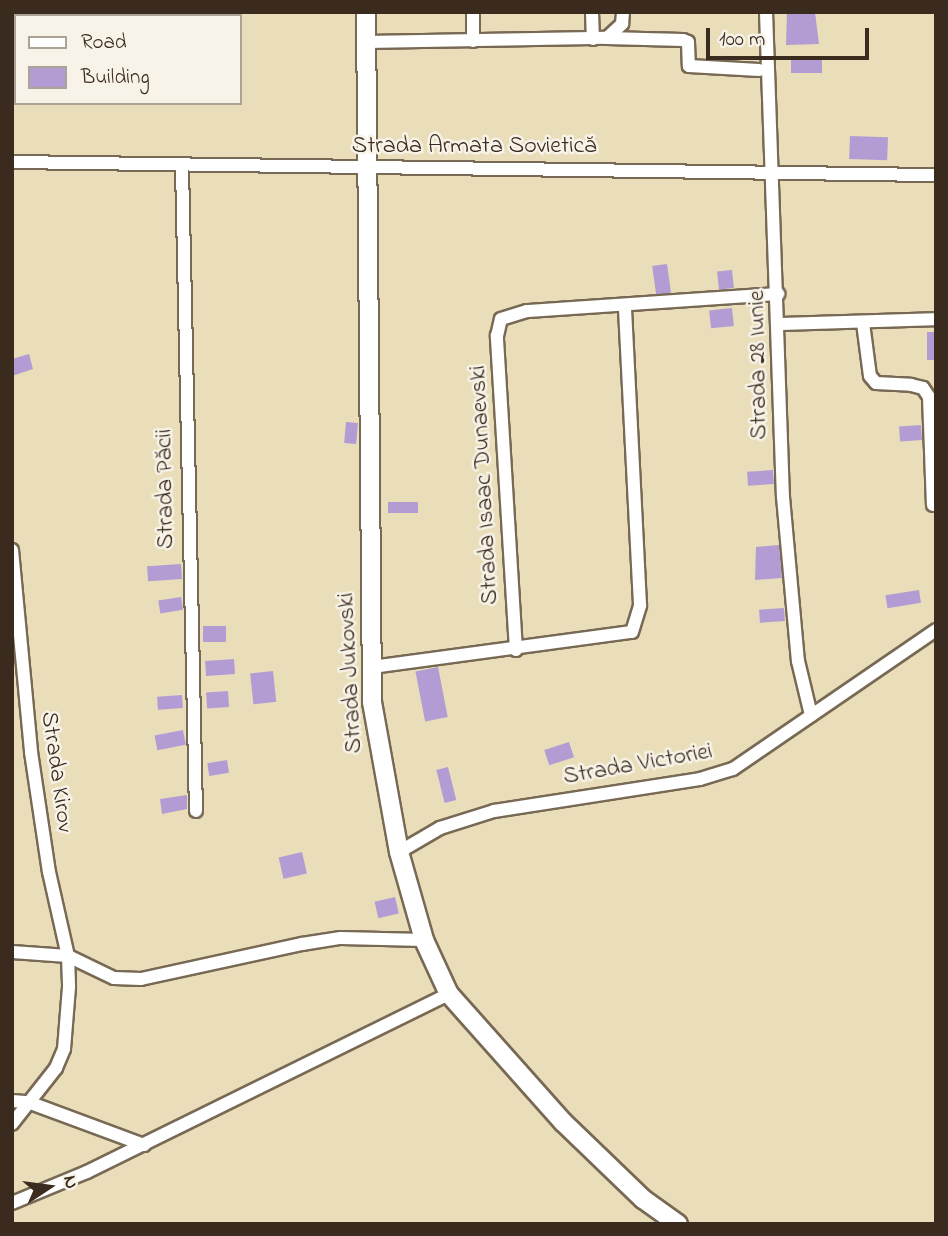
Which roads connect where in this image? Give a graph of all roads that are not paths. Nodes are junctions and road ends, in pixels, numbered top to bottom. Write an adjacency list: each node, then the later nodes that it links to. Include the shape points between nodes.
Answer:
1 (366, 12): 9 (main road, Strada Jukovski)
2 (473, 12): 8 (street)
3 (592, 12): 7 (street)
4 (766, 12): 14 (street, Strada 28 Iunie)
5 (622, 18): 6 (street)
6 (607, 38): 7 (street); 10 (street, via 683,40 688,42 689,66)
7 (593, 39): 8 (street)
8 (473, 41): 9 (street)
9 (366, 42): 13 (main road, Strada Jukovski)
10 (759, 70)
11 (12, 162): 12 (street, Strada Armata Sovietică)
12 (182, 166): 13 (street, Strada Armata Sovietică); 27 (street, Strada Păcii)
13 (366, 167): 14 (street, Strada Armata Sovietică); 25 (main road, Strada Jukovski)
14 (773, 172): 15 (street, Strada Armata Sovietică); 16 (street, Strada 28 Iunie)
15 (936, 176)
16 (778, 294): 17 (street); 20 (street, Strada 28 Iunie)
17 (625, 306): 24 (street, via 640,605 637,624 632,632 614,638); 24 (street, Strada Isaac Dunaevski, via 513,313 501,319 497,336)
18 (935, 319): 19 (street)
19 (863, 323): 20 (street); 21 (street, via 870,376 876,383 923,388 929,397)
20 (779, 324): 26 (street, Strada 28 Iunie, via 783,497 798,661)
21 (933, 505)
22 (12, 550): 31 (street, Strada Kirov, via 38,808)
23 (936, 631): 26 (street, Strada Victoriei)
24 (516, 650): 25 (street)
25 (372, 667): 28 (main road, Strada Jukovski, via 376,738)
26 (811, 715): 28 (street, Strada Victoriei, via 751,759 717,775 494,811 440,828)
27 (195, 811)
28 (399, 852): 29 (main road, Strada Jukovski)
29 (424, 940): 31 (street, via 341,939 302,944 141,979 114,978); 32 (main road, Strada Jukovski)
30 (12, 952): 31 (street)
31 (68, 956): 34 (street, Strada Kirov, via 64,1049 56,1068)
32 (449, 994): 36 (street); 38 (main road, Strada Jukovski, via 564,1122 643,1199)
33 (12, 1101): 34 (street)
34 (28, 1102): 35 (street, Strada Kirov); 36 (street)
35 (12, 1124)
36 (144, 1145): 37 (street)
37 (12, 1203)
38 (678, 1224)

